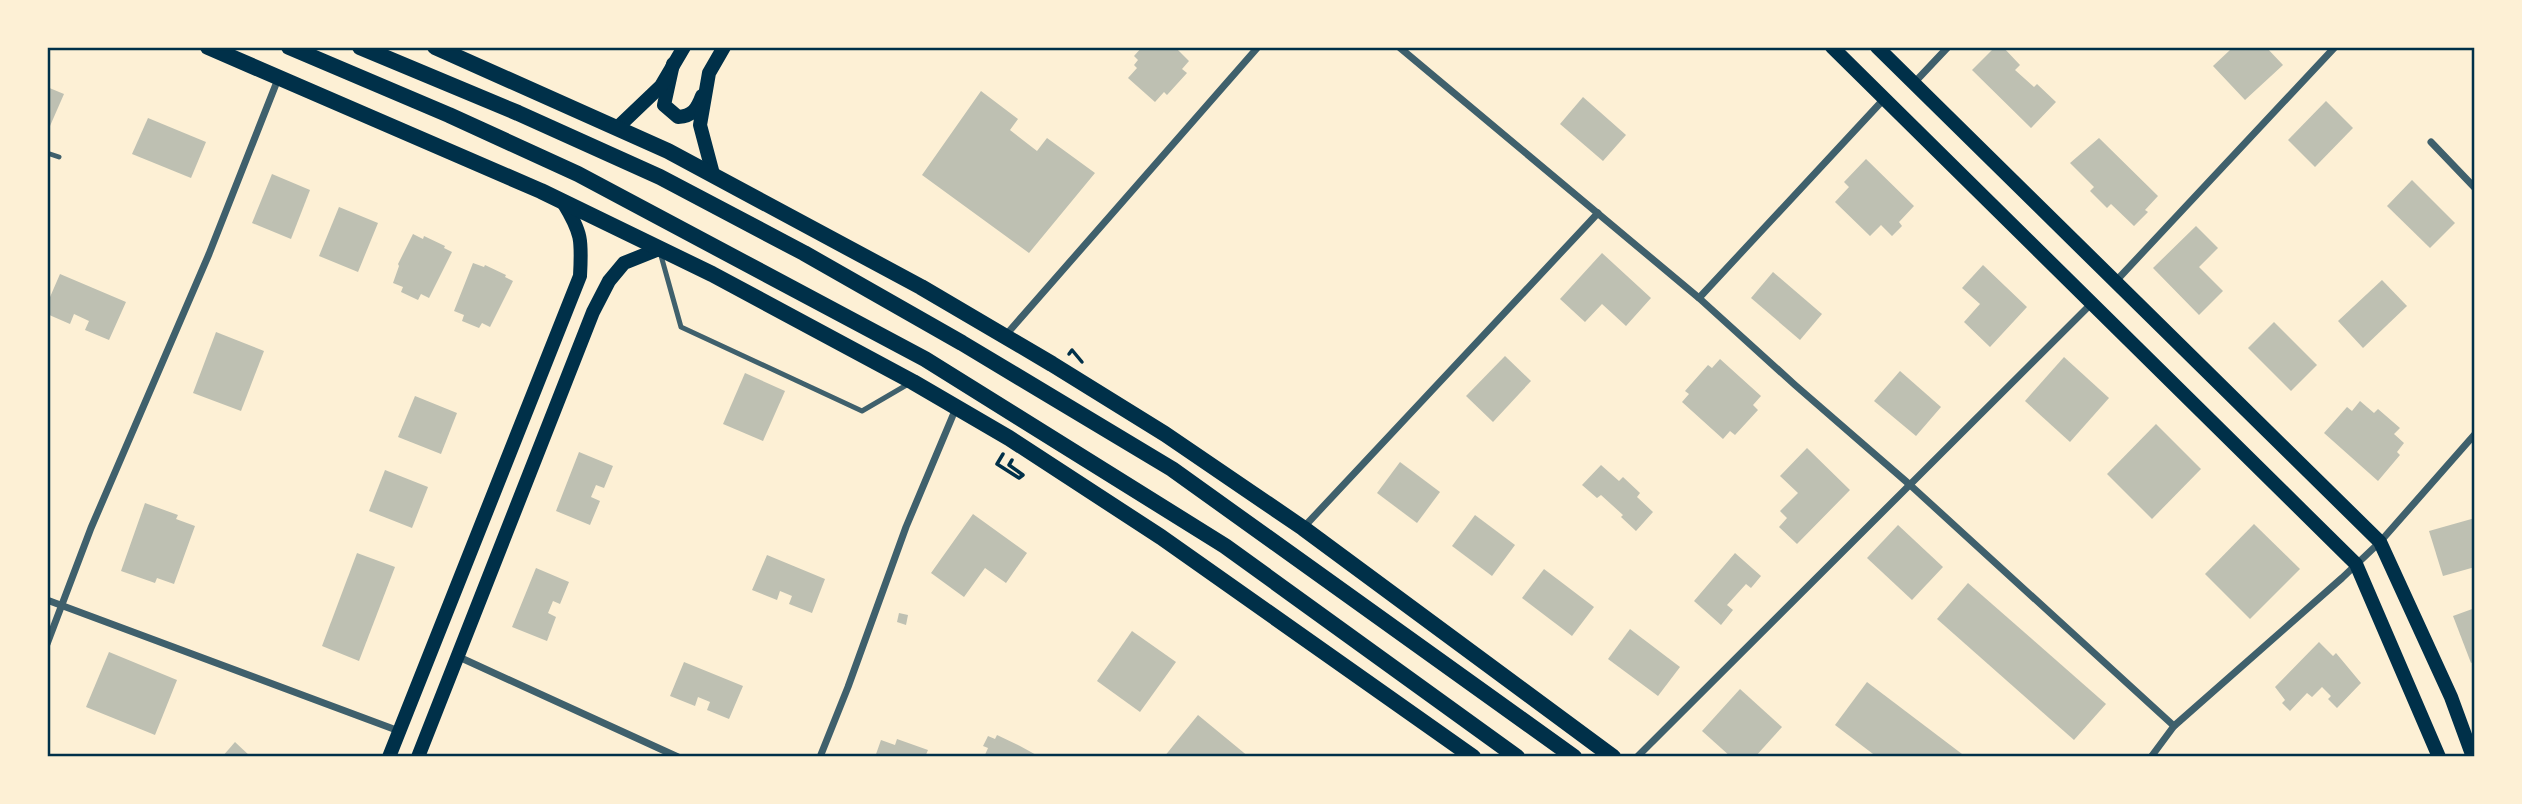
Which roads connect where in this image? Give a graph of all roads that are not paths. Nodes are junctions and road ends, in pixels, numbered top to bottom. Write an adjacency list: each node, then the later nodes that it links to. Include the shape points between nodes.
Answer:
1 (208, 47): 15 (highway)
2 (289, 47): 49 (highway, via 578,174 925,359 1225,546)
3 (360, 47): 50 (highway, via 660,177 962,343 1172,469)
4 (435, 47): 18 (highway)
5 (684, 47): 13 (main road)
6 (724, 47): 14 (main road)
7 (1258, 47): 30 (street)
8 (1399, 47): 25 (street)
9 (1832, 47): 17 (main road)
10 (1877, 47): 16 (main road)
11 (1948, 47): 16 (street)
12 (2335, 47): 27 (street)
13 (673, 64): 14 (main road, via 664,105 678,117 698,108); 18 (main road, via 661,86)
14 (709, 73): 22 (main road, via 701,125)
15 (279, 78): 24 (highway); 39 (street)
16 (1913, 83): 27 (main road)
17 (1884, 99): 28 (street); 29 (main road)
18 (618, 127): 22 (highway)
19 (2431, 142): 23 (street)
20 (47, 153): 21 (lane)
21 (59, 157)
22 (713, 174): 30 (highway)
23 (2475, 188)
24 (563, 202): 26 (highway); 43 (main road, via 582,243 580,276)
25 (1598, 213): 28 (street); 35 (street)
26 (660, 249): 31 (highway); 31 (lane, via 681,327 862,411); 41 (main road, via 624,263 608,281 533,460)
27 (2116, 281): 36 (main road)
28 (1699, 298): 34 (street)
29 (2093, 302): 34 (street); 37 (main road)
30 (1005, 336): 35 (highway, via 1165,434)
31 (913, 382): 32 (highway)
32 (956, 408): 47 (street); 48 (highway, via 1161,537)
33 (2475, 434): 36 (street)
34 (1909, 484): 42 (street); 52 (street)
35 (1303, 528): 51 (highway)
36 (2380, 542): 37 (street); 55 (main road, via 2451,697)
37 (2356, 564): 42 (street); 54 (main road)
38 (47, 600): 39 (street)
39 (61, 606): 40 (street); 43 (street)
40 (47, 644)
41 (459, 657): 45 (main road); 46 (street)
42 (2174, 726): 53 (street)
43 (400, 732): 44 (main road)
44 (389, 757)
45 (418, 757)
46 (678, 757)
47 (820, 757)
48 (1474, 757)
49 (1517, 757)
50 (1574, 757)
51 (1614, 757)
52 (1637, 757)
53 (2151, 757)
54 (2439, 757)
55 (2473, 757)

